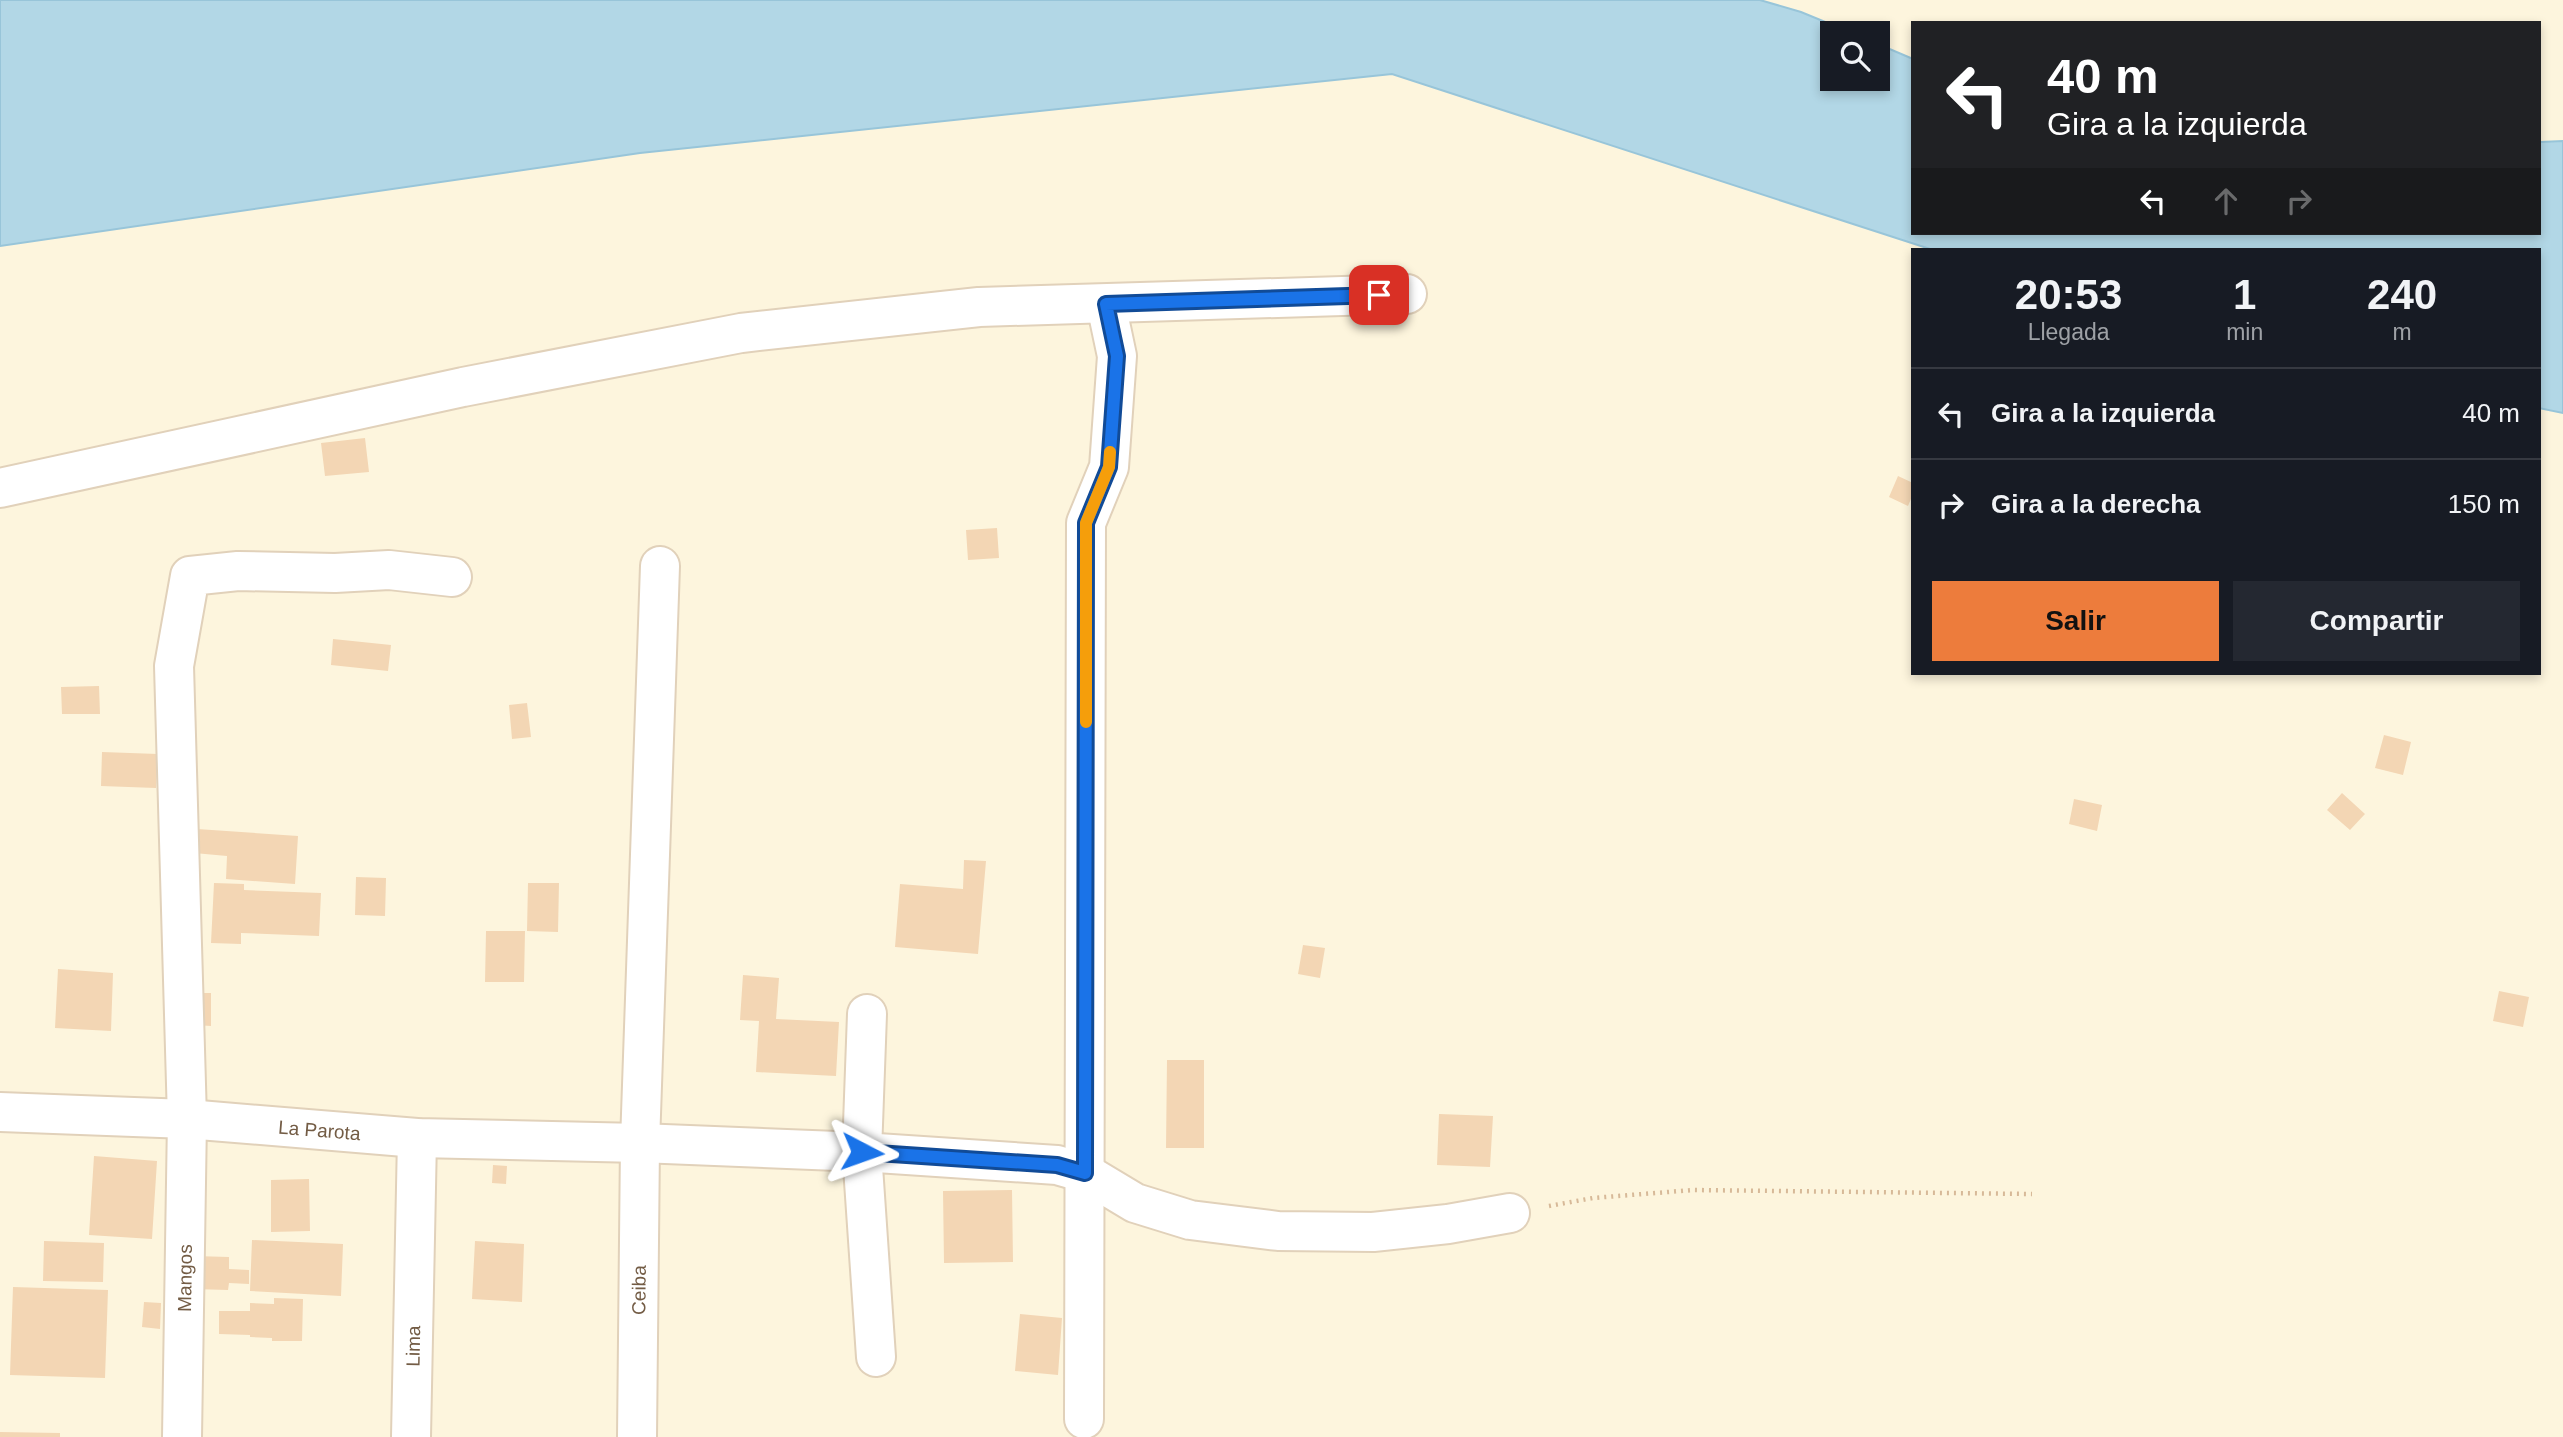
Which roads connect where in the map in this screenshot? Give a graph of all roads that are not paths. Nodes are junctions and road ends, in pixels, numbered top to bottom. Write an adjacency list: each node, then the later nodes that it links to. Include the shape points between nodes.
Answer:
1 (1407, 294): 2 (street)
2 (1106, 304): 3 (street, via 979,307 741,333 450,390); 12 (street, via 1117,356 1109,467 1086,523)
3 (0, 488)
4 (660, 566): 10 (street, Ceiba)
5 (452, 577): 8 (street, Mangos, via 388,570 238,571 190,576 174,666)
6 (867, 1014): 11 (street)
7 (0, 1112): 8 (street, La Parota)
8 (187, 1119): 9 (street, La Parota); 16 (street, Mangos)
9 (417, 1138): 10 (street, La Parota); 17 (street, Lima)
10 (640, 1143): 11 (street, La Parota); 18 (street, Ceiba)
11 (862, 1152): 12 (street, La Parota, via 1057,1165); 14 (street)
12 (1085, 1173): 13 (street, La Parota, via 1135,1203 1190,1220 1278,1231 1373,1232); 15 (street)
13 (1510, 1213)
14 (876, 1357)
15 (1084, 1419)
16 (182, 1437)
17 (411, 1437)
18 (637, 1437)

